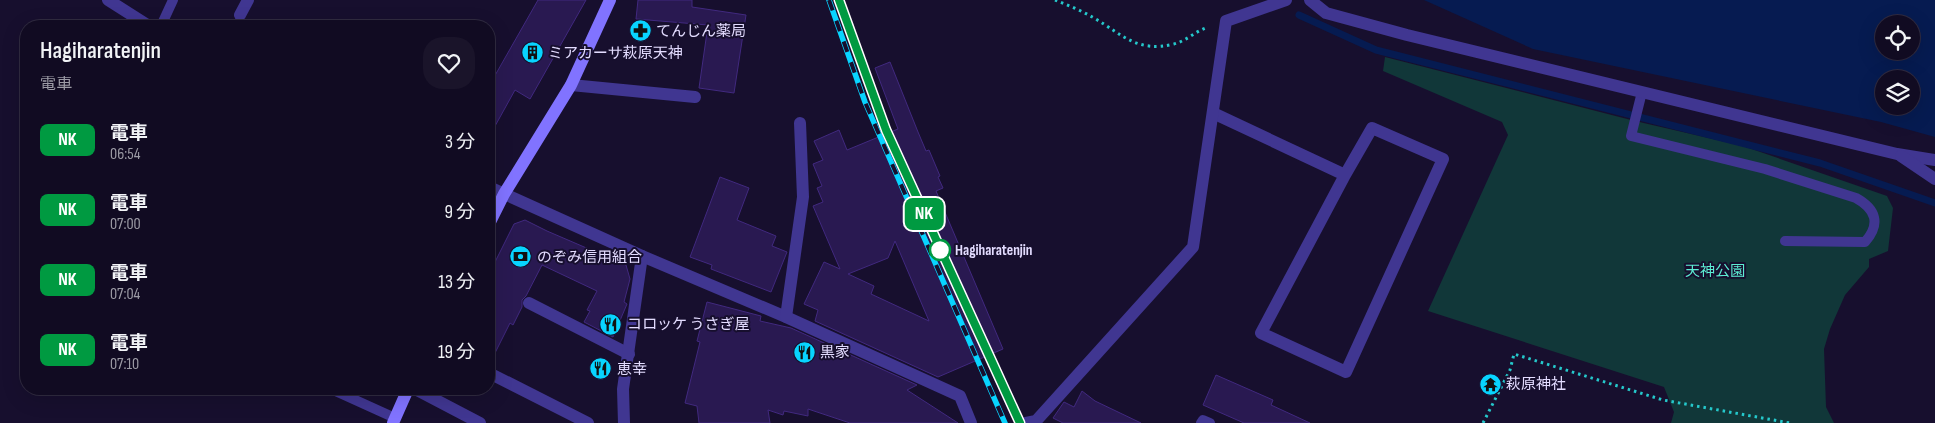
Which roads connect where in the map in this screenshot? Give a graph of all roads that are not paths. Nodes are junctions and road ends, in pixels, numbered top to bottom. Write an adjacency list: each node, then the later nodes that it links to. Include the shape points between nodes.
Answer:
1 (108, 0): 8 (street)
2 (173, 0): 9 (lane)
3 (248, 0): 7 (street)
4 (610, 0): 10 (street)
5 (1286, 0): 13 (street, via 1226,21)
6 (1310, 0): 11 (street, via 1326,13)
7 (240, 15)
8 (140, 20)
9 (164, 20)
10 (571, 85): 12 (street); 20 (street)
11 (1642, 92): 15 (street); 22 (lane, via 1631,136 1765,168 1856,198 1868,204 1873,212 1874,229 1865,242)
12 (695, 97)
13 (1213, 113): 17 (street); 32 (street, via 1193,247)
14 (800, 123): 25 (street, via 803,197)
15 (1897, 154): 16 (street); 18 (street)
16 (1935, 160)
17 (1345, 175): 17 (street, via 1372,128 1443,159 1346,372 1261,333)
18 (1935, 179)
19 (495, 190): 20 (street)
20 (504, 194): 21 (street); 23 (street)
21 (495, 212)
22 (1785, 241)
23 (642, 256): 25 (street); 26 (street)
24 (529, 303): 26 (street)
25 (786, 317): 36 (street, via 960,396)
26 (629, 354): 35 (street)
27 (495, 375): 34 (street)
28 (343, 395): 31 (lane)
29 (405, 395): 31 (street)
30 (426, 395): 33 (street)
31 (394, 421)
32 (1034, 422)
33 (480, 423)
34 (588, 423)
35 (624, 423)
36 (971, 423)
37 (1201, 423): 38 (lane, via 1203,420)
38 (1210, 423)

